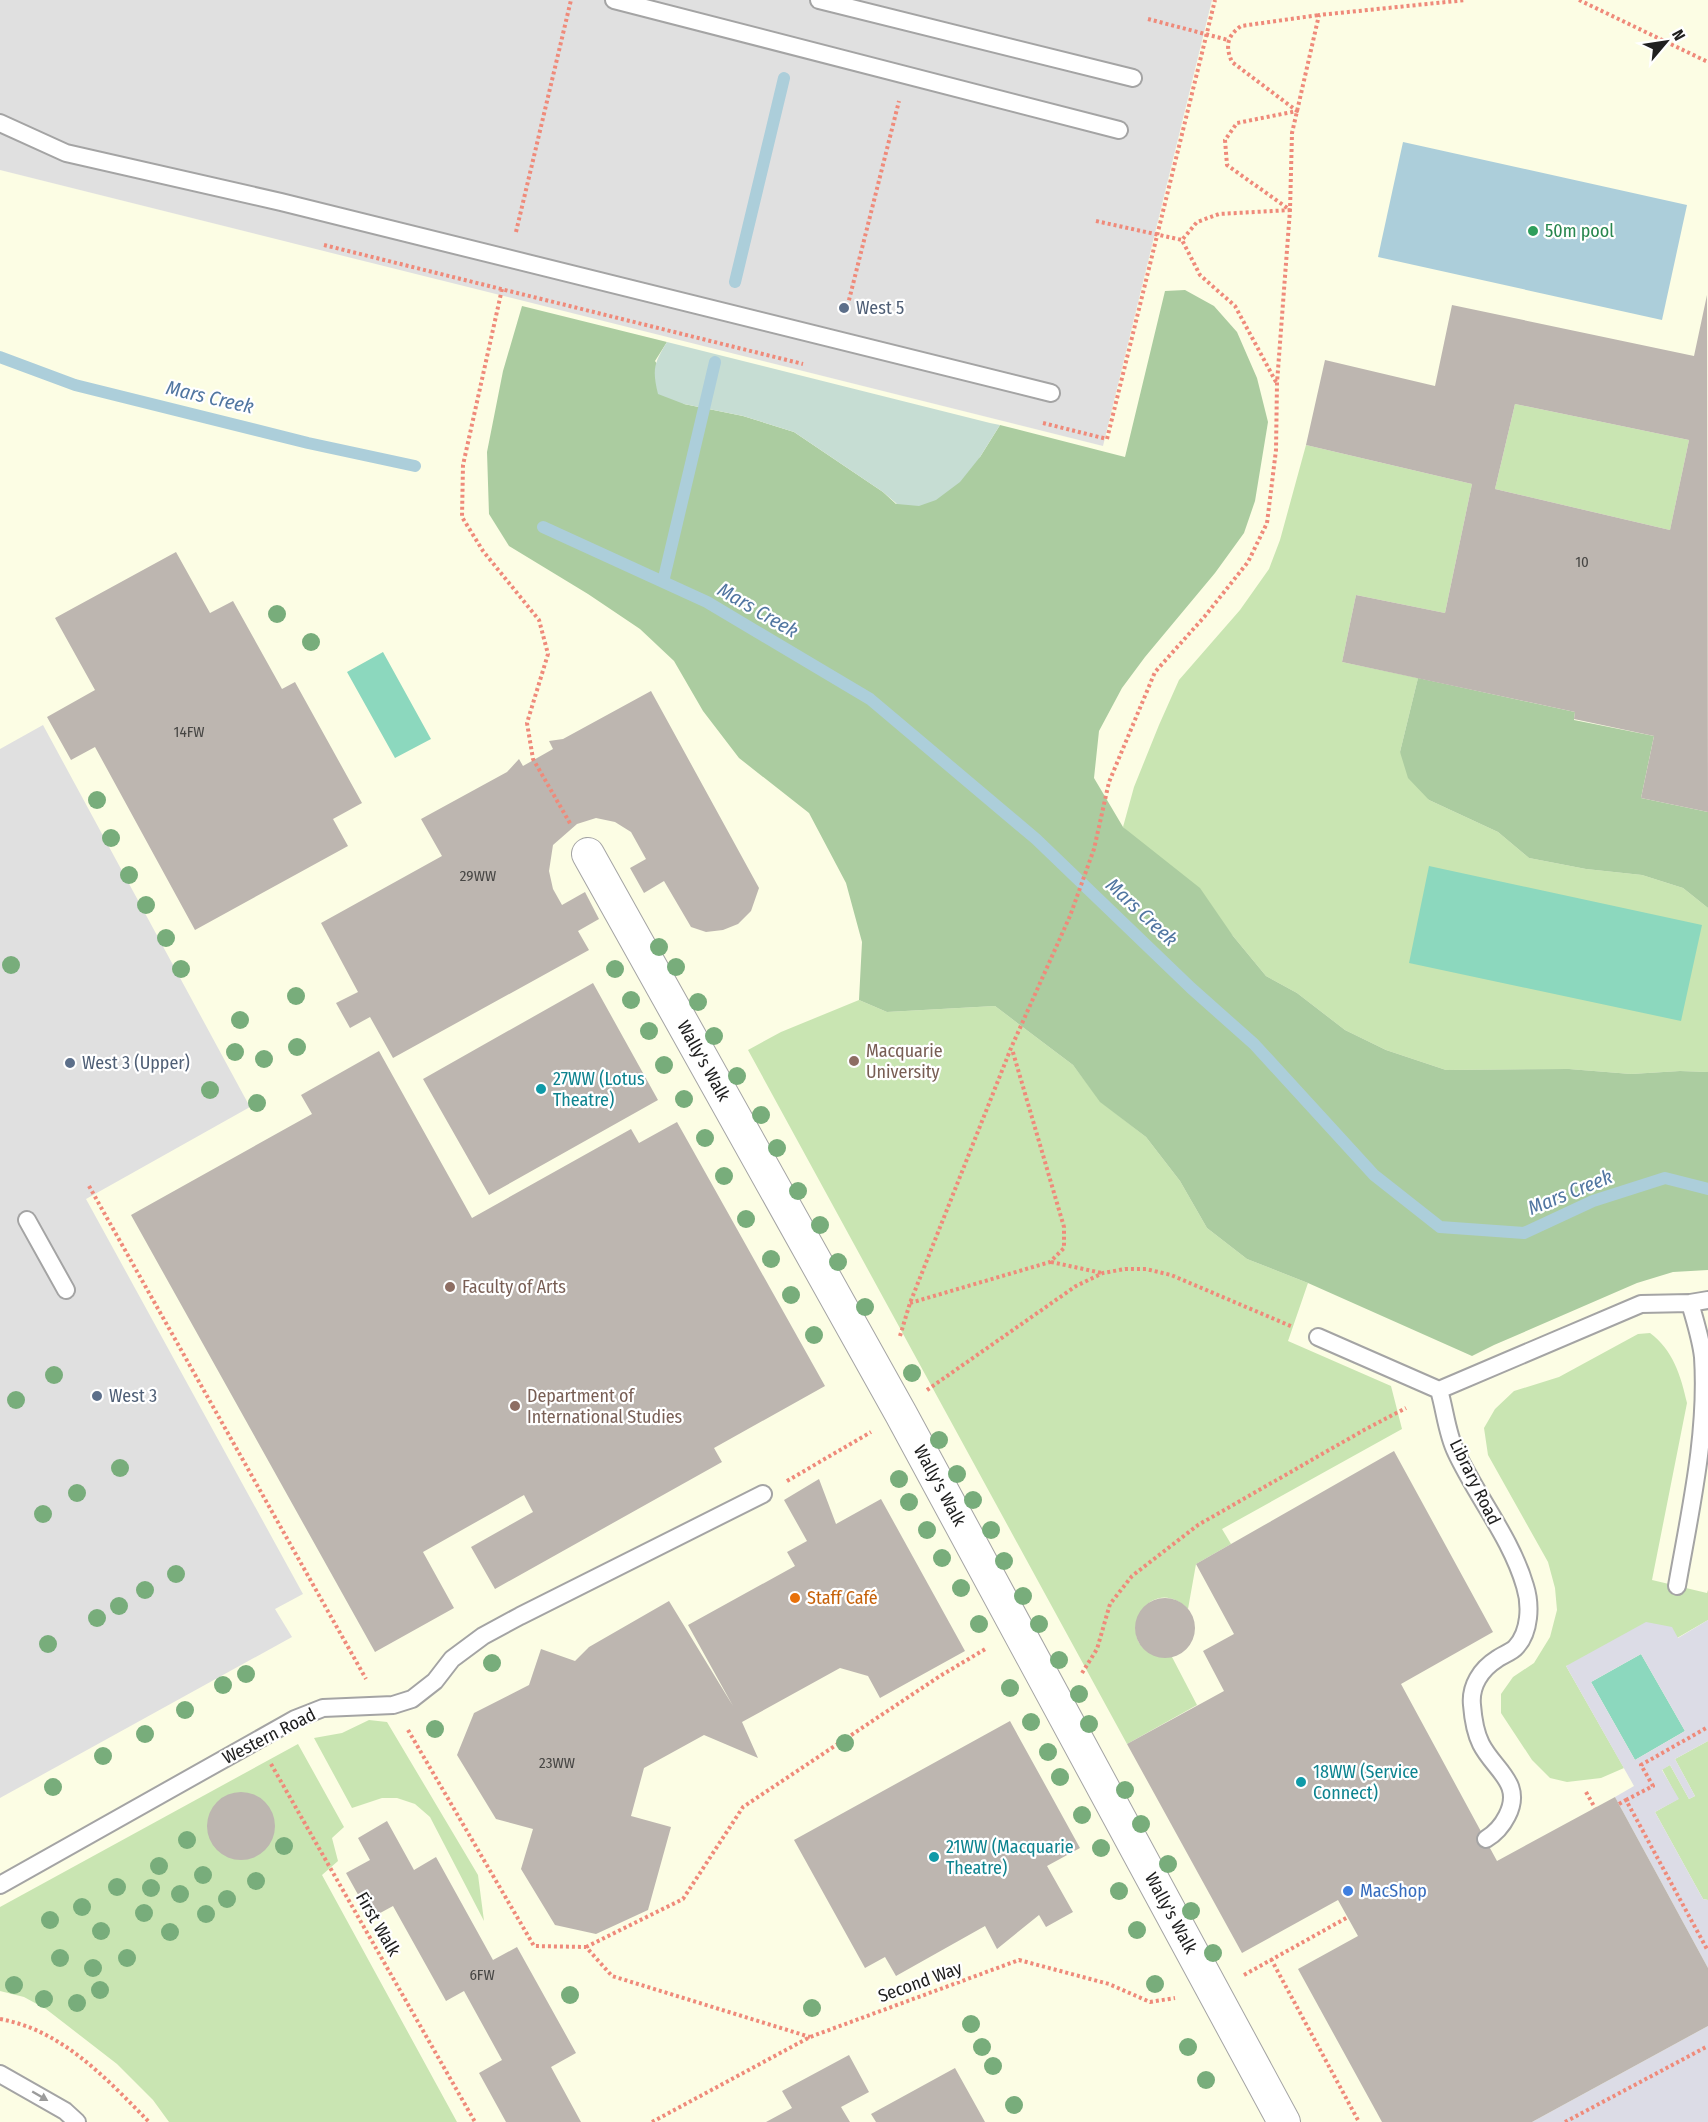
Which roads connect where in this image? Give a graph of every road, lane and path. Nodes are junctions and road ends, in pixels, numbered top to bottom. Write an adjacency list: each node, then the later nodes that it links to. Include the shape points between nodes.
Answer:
1 (571, 0): 21 (path)
2 (614, 0): 16 (lane)
3 (819, 0): 12 (lane)
4 (1215, 0): 9 (path)
5 (1466, 0): 7 (path)
6 (1579, 0): 11 (path)
7 (1319, 15): 10 (path, via 1241,26); 14 (path)
8 (1148, 19): 9 (path)
9 (1206, 34): 10 (path); 19 (path)
10 (1228, 40): 14 (path, via 1232,62)
11 (1708, 62)
12 (1133, 78)
13 (901, 92): 22 (path)
14 (1297, 111): 17 (path, via 1292,133); 17 (path, via 1237,123 1225,140 1227,165)
15 (0, 123): 21 (lane, via 66,153)
16 (1119, 130)
17 (1290, 210): 20 (path, via 1219,214 1197,222); 23 (path)
18 (1096, 221): 19 (path)
19 (1157, 235): 20 (path); 25 (path)
20 (1182, 240): 23 (path, via 1200,275 1235,306)
21 (509, 259): 24 (lane); 26 (path, via 463,465 462,517 483,551 539,620 548,654 527,723 533,759)
22 (846, 314)
23 (1277, 383): 27 (path, via 1276,450 1267,523 1248,562 1155,672 1109,782 1094,849 1070,915)
24 (1051, 393)
25 (1107, 439)
26 (588, 854): 37 (street, Wally's Walk)
27 (1011, 1048): 30 (path, via 1064,1227 1064,1248); 34 (path)
28 (89, 1186): 44 (path, via 368,1682)
29 (27, 1220): 32 (lane)
30 (1050, 1262): 31 (path); 34 (path)
31 (1103, 1273): 36 (path, via 1146,1269 1171,1275); 39 (path, via 1076,1286 922,1393)
32 (66, 1290)
33 (1708, 1300): 35 (lane)
34 (910, 1303): 37 (path)
35 (1690, 1303): 38 (lane, via 1641,1304); 42 (lane, via 1703,1355 1705,1405)
36 (1318, 1337): 38 (lane)
37 (885, 1386): 39 (street, Wally's Walk)
38 (1439, 1390): 45 (path, via 1198,1525 1132,1576 1110,1604 1097,1649); 52 (lane, Library Road, via 1455,1450 1511,1553 1529,1609 1526,1630 1516,1648 1494,1661 1477,1678 1471,1701 1481,1745 1511,1785 1513,1797 1502,1825)
39 (901, 1414): 40 (path); 43 (street, Wally's Walk)
40 (812, 1467)
41 (763, 1494): 44 (lane, Western Road, via 483,1636 412,1699)
42 (1677, 1586)
43 (1017, 1629): 45 (street, Wally's Walk); 55 (path, via 743,1807 683,1899)
44 (393, 1706): 47 (lane, Western Road, via 323,1708); 55 (path, via 534,1946)
45 (1060, 1710): 57 (street, Wally's Walk)
46 (1708, 1727): 49 (path, via 1641,1765 1653,1786)
47 (257, 1739): 53 (lane, Western Road); 64 (path, First Walk)
48 (1586, 1792): 51 (path)
49 (1626, 1800): 50 (path); 56 (path)
50 (1619, 1804)
51 (1595, 1808)
52 (1486, 1839)
53 (0, 1885)
54 (1348, 1917): 67 (path, via 1271,1959)
55 (586, 1947): 59 (path, via 612,1976)
56 (1708, 1951)
57 (1213, 1993): 59 (path, Second Way, via 1150,2002 1109,1984 1019,1960); 66 (street, Wally's Walk)
58 (0, 2019): 63 (path, via 22,2023 68,2047)
59 (810, 2037): 65 (path, Second Way)
60 (1708, 2046): 68 (path)
61 (0, 2074): 62 (lane, one-way to 62)
62 (77, 2122)
63 (150, 2122)
64 (475, 2122)
65 (652, 2122)
66 (1284, 2122)
67 (1359, 2122)
68 (1565, 2122)

